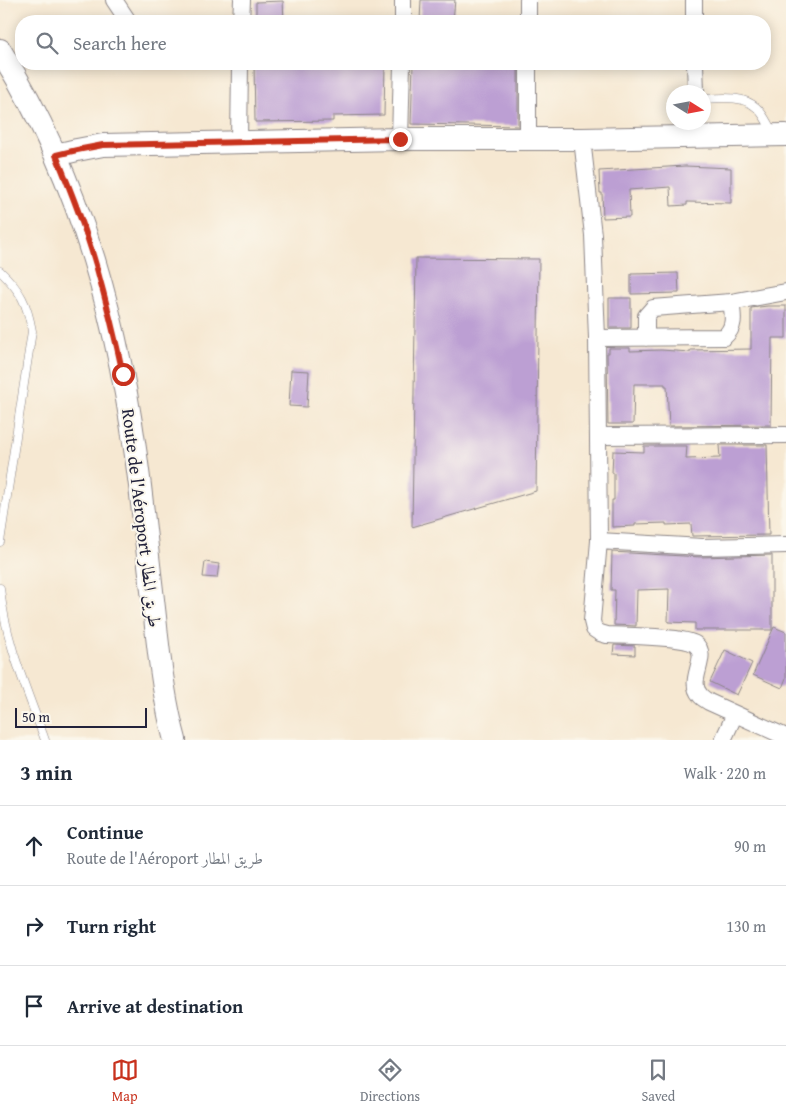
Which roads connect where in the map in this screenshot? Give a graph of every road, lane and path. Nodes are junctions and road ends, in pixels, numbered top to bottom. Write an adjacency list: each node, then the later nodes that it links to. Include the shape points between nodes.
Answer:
1 (114, 0): 6 (street)
2 (242, 0): 7 (street)
3 (403, 0): 8 (street)
4 (528, 0): 9 (street)
5 (694, 0): 10 (street)
6 (124, 15)
7 (240, 15)
8 (403, 15)
9 (528, 15)
10 (694, 15)
11 (0, 50): 24 (street, Route de l'Aéroport طريق المطار)
12 (240, 70): 23 (street)
13 (402, 70): 20 (street)
14 (528, 70): 21 (street)
15 (695, 70): 16 (street)
16 (696, 85)
17 (711, 99): 19 (lane, via 745,100 758,109)
18 (697, 130): 19 (street); 22 (street)
19 (780, 135)
20 (400, 139): 21 (street); 23 (street)
21 (528, 139): 22 (street)
22 (582, 139): 28 (street, via 593,235)
23 (238, 142): 24 (street, via 103,145)
24 (56, 155): 39 (street, Route de l'Aéroport طريق المطار, via 96,263 123,374 163,680)
25 (0, 271): 33 (lane, via 21,294 32,331)
26 (786, 292): 27 (street)
27 (731, 302): 29 (street, via 653,308 646,316); 29 (street, via 732,328 724,337)
28 (597, 338): 29 (street); 31 (street)
29 (646, 338)
30 (786, 435): 31 (street)
31 (598, 436): 32 (street)
32 (598, 541): 34 (street, via 702,546); 36 (street, via 594,629 607,635 680,639 694,644 702,654 696,675 699,695)
33 (0, 542)
34 (786, 545)
35 (0, 588): 38 (lane, via 8,635)
36 (735, 714): 37 (street); 40 (street)
37 (786, 737)
38 (45, 740)
39 (175, 740)
40 (723, 740)

